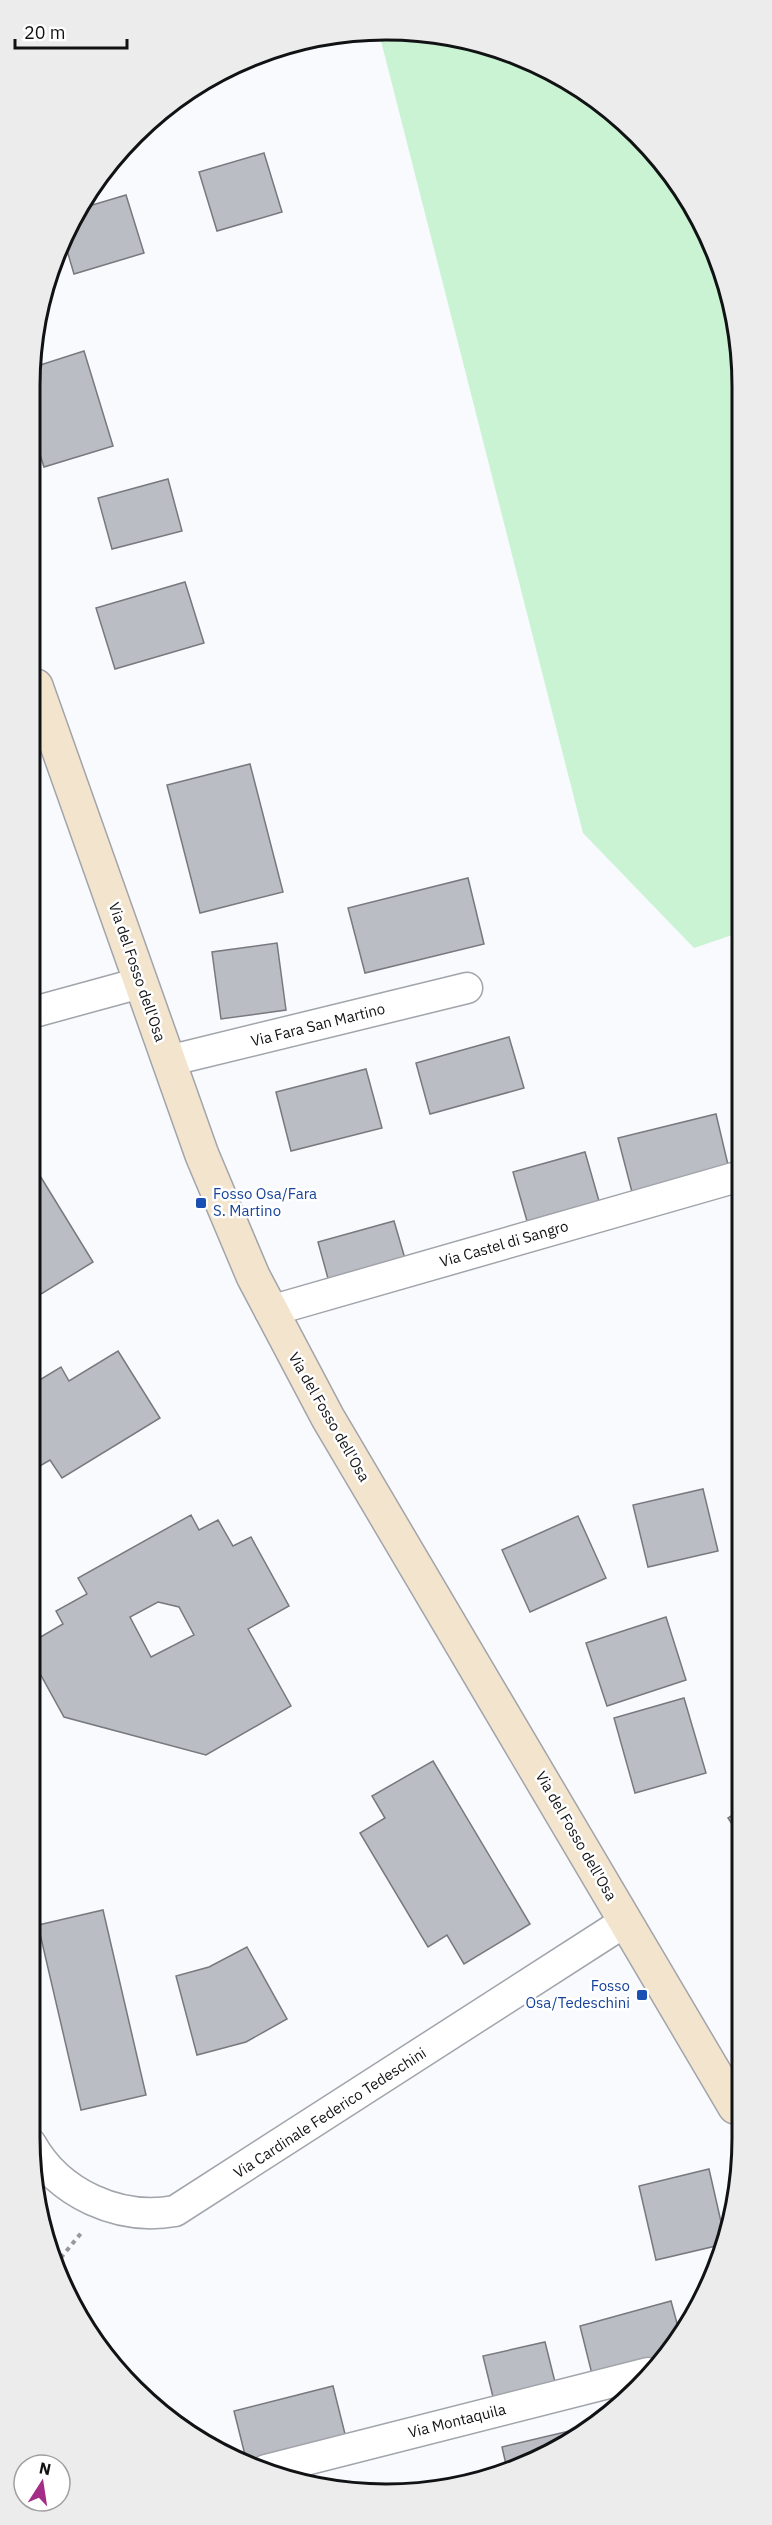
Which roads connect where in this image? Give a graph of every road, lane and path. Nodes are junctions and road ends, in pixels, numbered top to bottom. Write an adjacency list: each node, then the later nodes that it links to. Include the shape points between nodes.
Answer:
1 (40, 697): 2 (street, Via del Fosso dell'Osa)
2 (140, 983): 4 (street); 5 (street, Via del Fosso dell'Osa)
3 (467, 988): 5 (street, Via Fara San Martino)
4 (40, 1010)
5 (168, 1061): 7 (street, Via del Fosso dell'Osa, via 218,1197)
6 (732, 1179): 7 (street, Via Castel di Sangro)
7 (270, 1311): 8 (street, Via del Fosso dell'Osa, via 328,1418)
8 (626, 1921): 9 (street, Via del Fosso dell'Osa); 11 (street, Via Cardinale Federico Tedeschini, via 186,2206 148,2214 117,2211)
9 (732, 2098)
10 (41, 2157): 11 (street, Via Cardinale Federico Tedeschini, via 51,2171)
11 (102, 2205): 12 (path)
12 (62, 2257)
13 (637, 2376): 14 (street, Via Montaquila)
14 (278, 2467)

